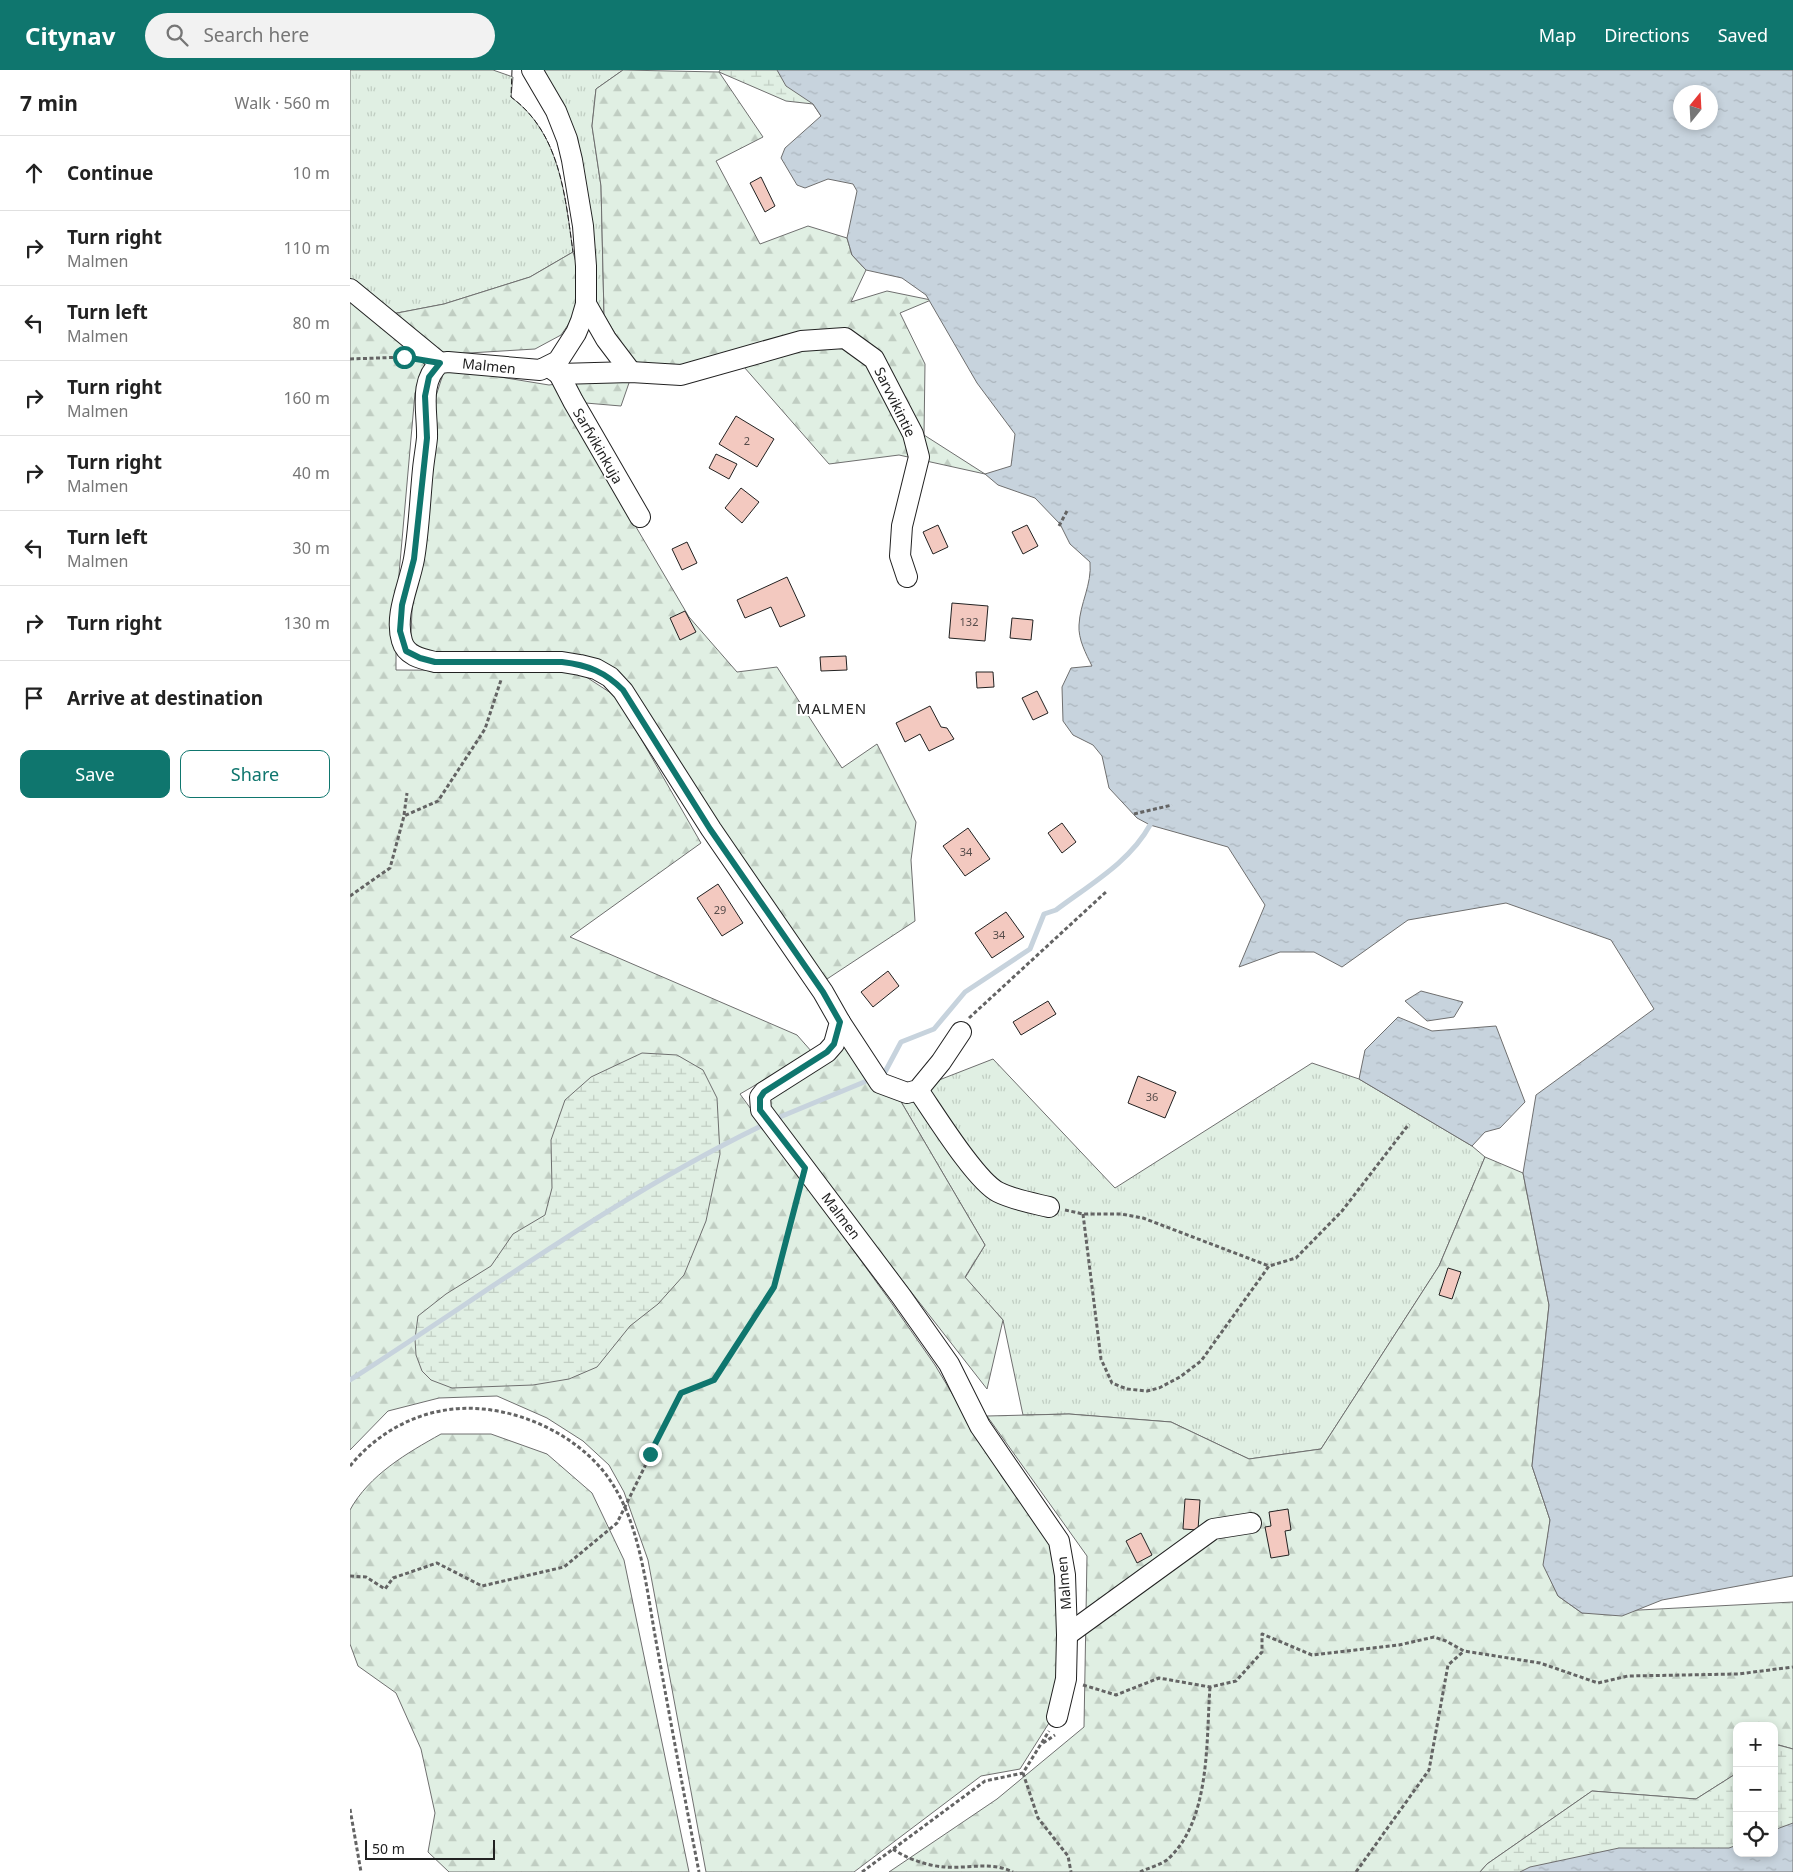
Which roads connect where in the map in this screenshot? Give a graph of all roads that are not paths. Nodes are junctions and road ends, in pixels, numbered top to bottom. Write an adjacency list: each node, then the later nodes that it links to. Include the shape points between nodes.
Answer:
1 (532, 70): 3 (street, via 567,138 583,226)
2 (350, 289): 4 (street)
3 (586, 304): 5 (street, via 576,334); 6 (street, via 606,340)
4 (440, 363): 5 (street, Malmen); 9 (street, via 429,377 425,396 427,438 414,559 402,605 400,631 406,651 435,662 580,664 610,677 623,690 710,829 823,992)
5 (554, 370): 6 (street, Sarvvikintie); 7 (street, Sarfvikinkuja)
6 (631, 372): 8 (street, Sarvvikintie, via 681,376 801,341 845,338 874,359 905,416 919,457 902,526 900,556)
7 (640, 517)
8 (907, 577)
9 (840, 1022): 11 (street, via 880,1083 907,1093); 14 (street, Malmen, via 834,1044 827,1052 764,1092 760,1098 760,1110 949,1364 980,1426 1059,1541 1065,1575)
10 (961, 1032): 11 (street)
11 (918, 1090): 12 (street, via 978,1175 996,1191 1015,1200)
12 (1049, 1207)
13 (1251, 1523): 14 (street, via 1213,1529)
14 (1067, 1636): 15 (street, Malmen, via 1066,1680)
15 (1057, 1717)

